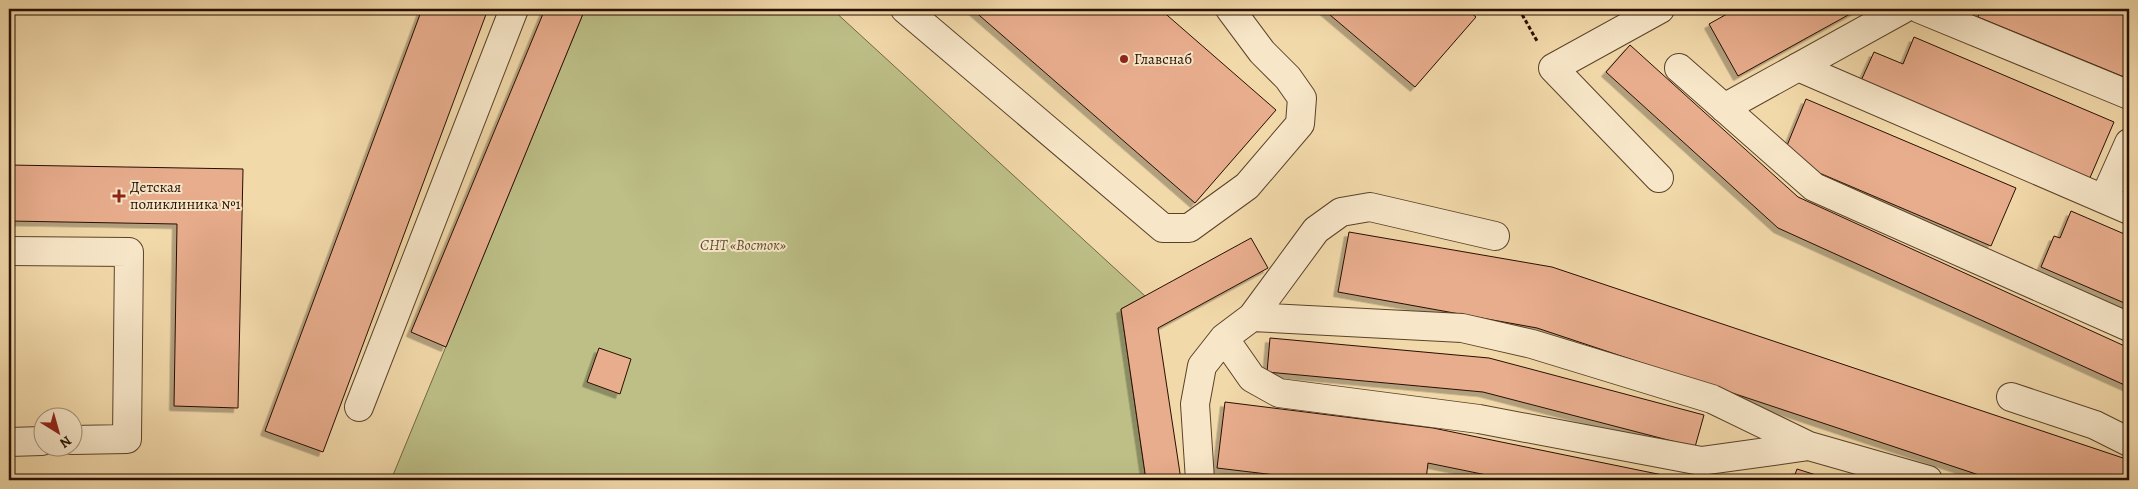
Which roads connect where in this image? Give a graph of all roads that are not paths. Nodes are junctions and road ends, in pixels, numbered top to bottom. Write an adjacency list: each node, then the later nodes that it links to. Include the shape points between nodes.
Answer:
1 (514, 9): 21 (lane)
2 (904, 9): 3 (lane, via 1164,228 1189,228 1247,186 1300,124 1302,98)
3 (1230, 9)
4 (1660, 9): 12 (lane, via 1553,68)
5 (1903, 9): 7 (lane)
6 (1920, 9): 9 (lane)
7 (1798, 67): 10 (lane); 13 (lane)
8 (1678, 68): 10 (lane)
9 (2129, 95)
10 (1724, 108): 18 (lane, via 1814,187)
11 (2129, 143): 13 (lane)
12 (1659, 178)
13 (2104, 199): 14 (lane)
14 (2129, 210)
15 (1495, 236): 17 (lane, via 1370,207 1342,212 1316,230)
16 (9, 252): 22 (lane, via 129,252 127,439)
17 (1252, 317): 19 (lane); 26 (lane, via 1462,328 1532,344 1712,399)
18 (2129, 327)
19 (1224, 338): 26 (lane, via 1252,378 1279,393 1479,418 1701,461); 27 (lane, via 1202,366 1195,404)
20 (2011, 397): 25 (lane, via 2096,425)
21 (359, 407)
22 (82, 440)
23 (32, 441): 24 (lane)
24 (9, 442)
25 (2129, 442)
26 (1809, 446): 28 (lane)
27 (1200, 480)
28 (1928, 480)

